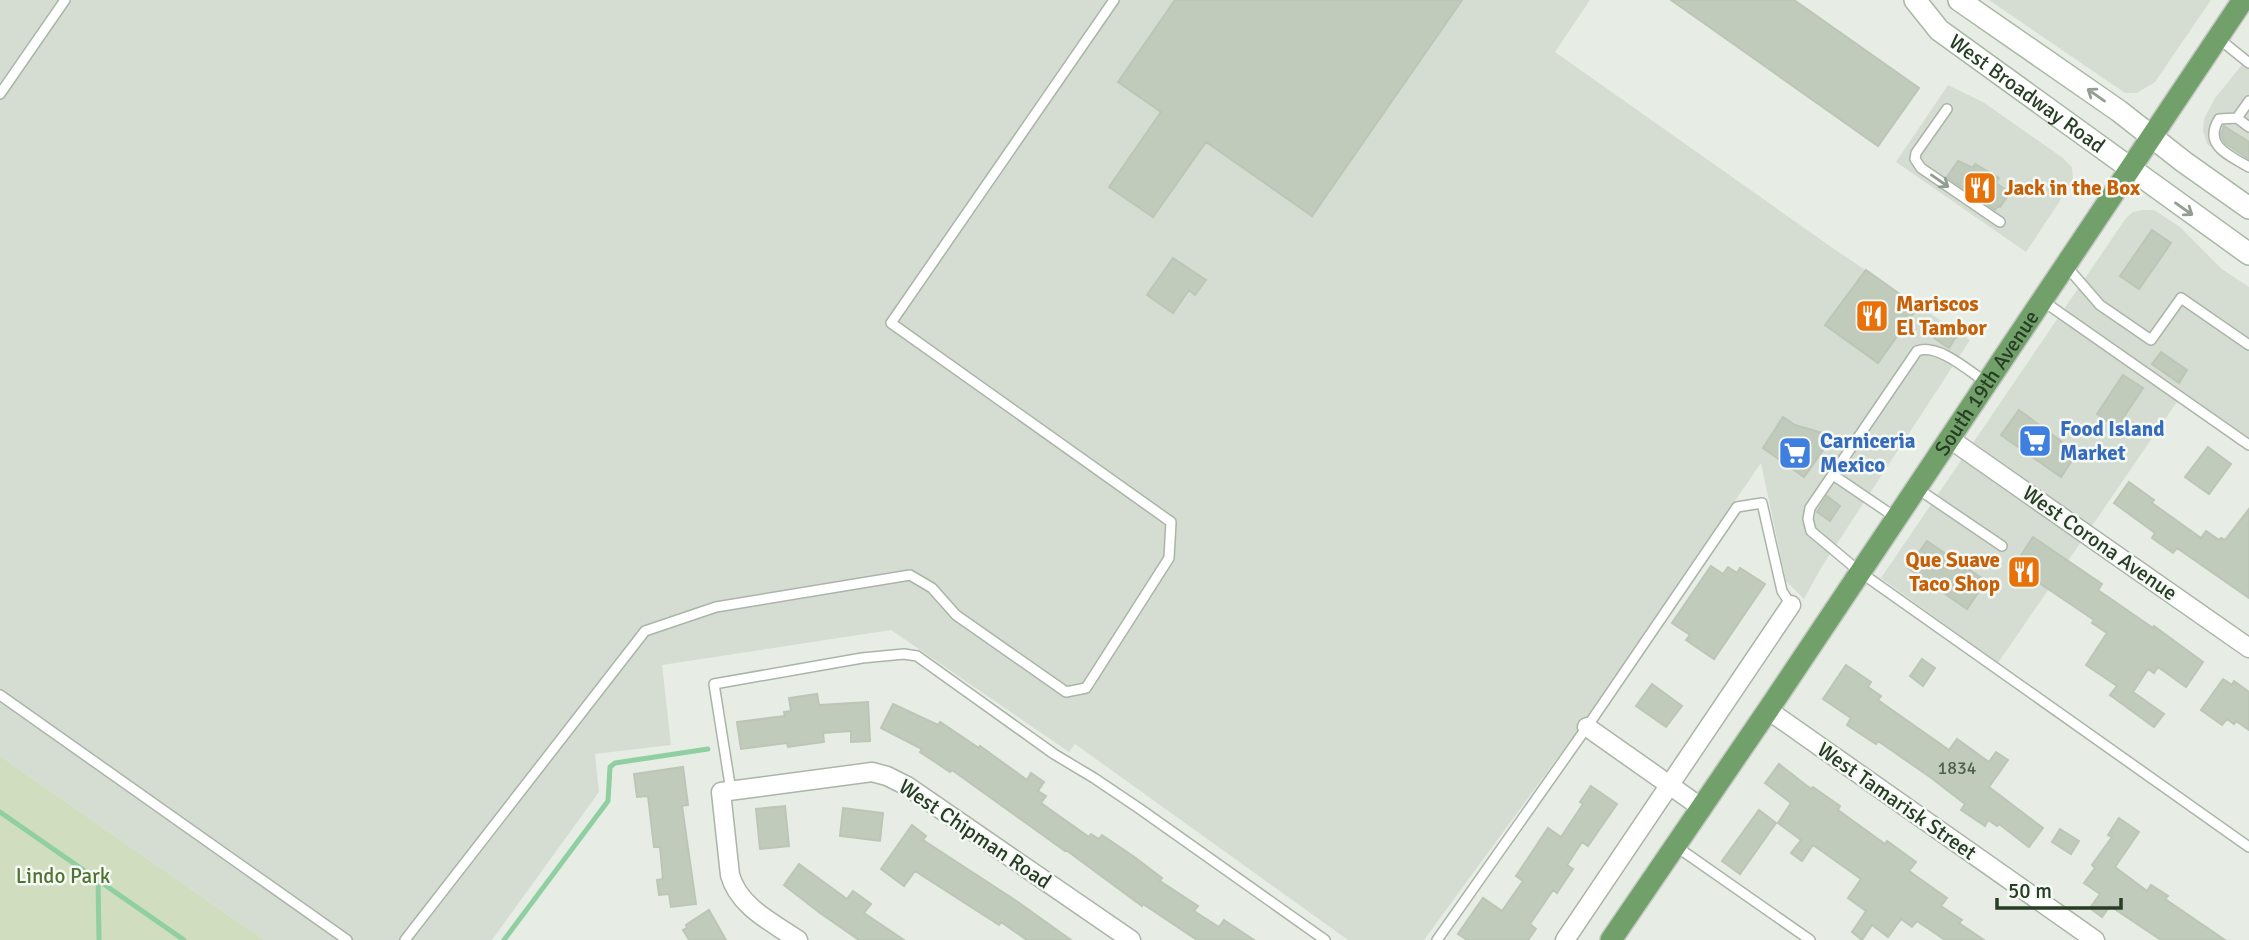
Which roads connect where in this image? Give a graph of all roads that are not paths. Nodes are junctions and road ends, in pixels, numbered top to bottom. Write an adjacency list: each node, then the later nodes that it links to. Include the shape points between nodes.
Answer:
1 (65, 0): 8 (lane)
2 (1114, 0): 41 (lane, via 891,323 1171,522 1169,558 1086,688 1066,692 956,615 932,588 910,575 716,607 645,631)
3 (1915, 0): 15 (main road, West Broadway Road, via 1939,30)
4 (1959, 0): 13 (main road, West Broadway Road, one-way to 4)
5 (2243, 0): 6 (main road, South 19th Avenue)
6 (2217, 38): 7 (lane); 13 (main road, South 19th Avenue)
7 (2249, 63)
8 (0, 94)
9 (2249, 101): 11 (lane)
10 (1947, 109): 17 (lane, one-way to 17, via 1915,159 1921,168)
11 (2237, 118): 12 (lane); 14 (lane, via 2219,119 2213,137 2215,145)
12 (2249, 127)
13 (2151, 136): 15 (main road, South 19th Avenue); 16 (main road, West Broadway Road)
14 (2249, 167)
15 (2129, 169): 18 (main road, West Broadway Road, one-way to 18); 19 (main road, South 19th Avenue)
16 (2249, 208)
17 (2000, 222)
18 (2249, 254)
19 (2066, 266): 20 (main road, South 19th Avenue); 21 (lane, via 2100,305 2151,340 2181,298)
20 (2043, 301): 22 (main road, South 19th Avenue); 24 (lane)
21 (2248, 343)
22 (1987, 383): 23 (main road, South 19th Avenue); 25 (lane, via 1936,349 1917,351)
23 (1950, 439): 26 (main road, South 19th Avenue); 31 (street, West Corona Avenue)
24 (2249, 445)
25 (1833, 475): 27 (lane); 29 (lane, via 1810,508 1811,531)
26 (1916, 488): 27 (main road, South 19th Avenue); 28 (lane)
27 (1897, 518): 29 (main road, South 19th Avenue)
28 (2002, 547)
29 (1860, 572): 33 (main road, South 19th Avenue); 39 (lane)
30 (1791, 605): 34 (lane, via 1782,591 1762,503 1737,507); 35 (street)
31 (2249, 648)
32 (0, 695): 40 (lane)
33 (1768, 710): 37 (main road, South 19th Avenue); 49 (street, West Tamarisk Street)
34 (1587, 727): 35 (street); 45 (lane)
35 (1670, 785): 37 (street); 46 (street)
36 (726, 791): 42 (street, via 733,888 744,902); 43 (street, West Chipman Road, via 872,772 887,776); 44 (lane, via 714,684 862,658 917,656)
37 (1702, 808): 38 (main road, South 19th Avenue)
38 (1675, 846): 47 (main road, South 19th Avenue); 48 (lane)
39 (2249, 847)
40 (347, 940)
41 (405, 940)
42 (798, 940)
43 (1131, 940)
44 (1325, 940)
45 (1437, 940)
46 (1565, 940)
47 (1611, 940)
48 (1810, 940)
49 (2095, 940)

